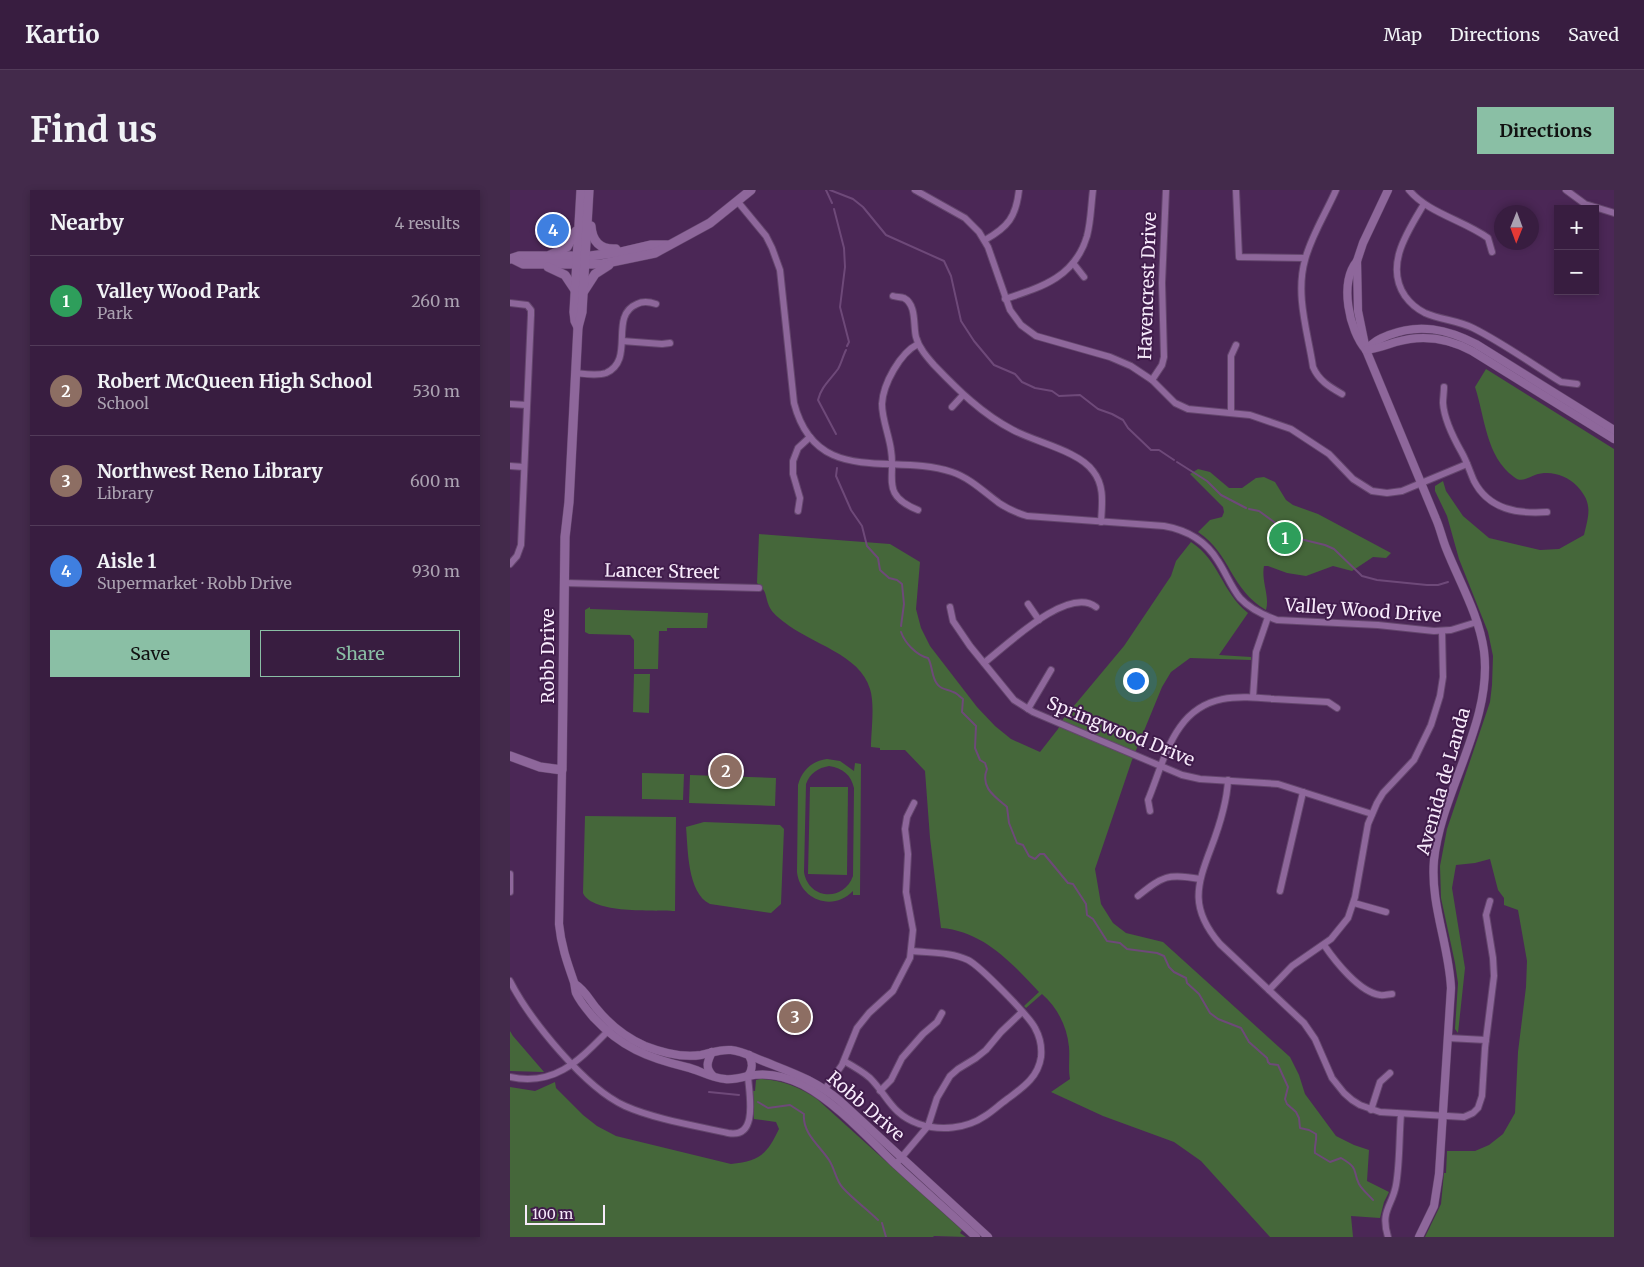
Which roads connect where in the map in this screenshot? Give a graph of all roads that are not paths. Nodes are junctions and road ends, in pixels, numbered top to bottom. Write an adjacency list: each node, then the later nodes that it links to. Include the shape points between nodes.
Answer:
1 (581, 190): 17 (main road, Robb Drive)
2 (589, 190): 15 (main road, Robb Drive)
3 (752, 190): 13 (main road)
4 (915, 190): 18 (street, via 966,218)
5 (1019, 190): 18 (street, via 1016,208 1009,222)
6 (1093, 190): 27 (street, via 1087,236)
7 (1166, 190): 40 (street, Havencrest Drive, via 1162,283 1164,357)
8 (1236, 190): 22 (street, via 1239,257)
9 (1336, 190): 22 (street)
10 (1388, 190): 38 (street, Avenida de Landa, via 1350,270 1348,299 1356,335)
11 (1409, 190): 14 (street)
12 (1566, 190): 16 (street, via 1585,204)
13 (738, 202): 19 (main road, via 706,226); 50 (street, Valley Wood Drive, via 766,236 776,259 782,283 794,403)
14 (1424, 204): 21 (street, via 1483,234 1488,238); 41 (street, via 1397,260 1397,276 1406,298 1425,313 1475,329 1561,382)
15 (588, 210): 20 (main road, via 594,240 601,246 613,249); 25 (main road, Robb Drive)
16 (1614, 213)
17 (578, 226): 24 (main road, via 567,247); 25 (main road, Robb Drive)
18 (984, 240): 31 (street)
19 (668, 245): 20 (main road); 26 (main road, via 655,253)
20 (646, 246): 25 (main road)
21 (1492, 252)
22 (1305, 258): 43 (street, via 1302,299 1314,367 1323,382)
23 (511, 259): 24 (main road, via 520,264)
24 (545, 260): 25 (main road); 29 (main road)
25 (581, 260): 26 (main road); 29 (main road, Robb Drive)
26 (617, 262): 29 (main road, via 599,271)
27 (1073, 263): 28 (street); 31 (street, via 1050,283)
28 (1084, 277)
29 (579, 291): 39 (main road, Robb Drive, via 582,312 578,327)
30 (893, 296): 36 (street, via 904,298 911,307)
31 (1005, 299): 40 (street, via 1015,318 1036,336 1121,361)
32 (510, 303): 46 (street, via 529,307)
33 (656, 304): 34 (street, via 642,302 629,309 623,320)
34 (622, 341): 35 (street); 39 (street, via 620,358 610,370 600,374)
35 (670, 343)
36 (918, 344): 44 (street); 52 (street, via 898,361 883,396 882,411 892,453)
37 (1236, 345): 48 (street, via 1231,356)
38 (1366, 350): 49 (street, via 1377,340 1404,330 1428,328 1452,333 1476,344); 51 (street, via 1415,338 1451,341); 56 (street, Avenida de Landa)
39 (576, 373): 62 (main road, Robb Drive)
40 (1152, 380): 48 (street, via 1182,407 1195,411)
41 (1577, 384)
42 (1444, 387): 53 (street, via 1443,404 1454,439)
43 (1342, 394)
44 (963, 395): 47 (street); 60 (street, via 1012,430 1087,464 1101,488)
45 (510, 404): 46 (street)
46 (527, 406): 55 (street)
47 (952, 406)
48 (1231, 412): 56 (street, via 1264,419 1304,436 1372,491 1395,493)
49 (1614, 430)
50 (810, 437): 52 (street, Valley Wood Drive, via 843,459); 58 (street, via 798,448 793,461 800,498)
51 (1614, 439)
52 (891, 464): 57 (street, via 893,490 906,505); 60 (street, Valley Wood Drive, via 934,467 954,473 1008,509 1027,516)
53 (1467, 464): 56 (street); 59 (street, via 1475,483 1486,498 1497,505 1519,513)
54 (510, 466): 55 (street)
55 (524, 467): 61 (street, via 521,545 518,556)
56 (1421, 483): 69 (street, Avenida de Landa)
57 (918, 510)
58 (798, 511)
59 (1547, 512)
60 (1101, 522): 67 (street, Valley Wood Drive, via 1164,526 1190,534 1212,553 1239,596 1254,610)
61 (510, 564)
62 (564, 583): 63 (street, Lancer Street); 78 (main road, Robb Drive)
63 (759, 588)
64 (1028, 604): 68 (street)
65 (950, 607): 71 (street, Springwood Drive, via 956,628)
66 (1096, 607): 68 (street, via 1074,602)
67 (1268, 617): 70 (street, Valley Wood Drive, via 1286,622); 73 (street, via 1256,652)
68 (1039, 620): 71 (street)
69 (1477, 622): 70 (street, Valley Wood Drive); 100 (street, Avenida de Landa, via 1484,658 1483,695 1438,837 1434,867 1435,903 1450,974)
70 (1442, 631): 83 (street, via 1443,677 1431,725 1414,760 1383,794)
71 (984, 662): 75 (street, Springwood Drive, via 1010,694)
72 (1051, 670): 75 (street)
73 (1253, 697): 74 (street, via 1328,702); 77 (street, via 1219,700 1194,713 1181,726)
74 (1337, 708)
75 (1028, 709): 77 (street, Springwood Drive)
76 (510, 756): 78 (main road, via 540,767)
77 (1162, 766): 79 (street, Springwood Drive, via 1191,777); 82 (street, via 1148,800)
78 (562, 770): 99 (street, Robb Drive, via 559,924 563,952 575,984 582,988)
79 (1228, 780): 80 (street, Springwood Drive, via 1273,783); 85 (street, via 1212,846)
80 (1303, 792): 83 (street, Springwood Drive); 86 (street)
81 (914, 803): 93 (street, via 905,829 908,854 906,892 913,930)
82 (1150, 811)
83 (1372, 814): 90 (street)
84 (510, 874): 87 (street)
85 (1200, 878): 88 (street, via 1168,877); 95 (street, via 1198,898 1207,927 1220,944)
86 (1280, 891)
87 (510, 892)
88 (1138, 896)
89 (1490, 900): 101 (street, via 1486,915 1494,976)
90 (1354, 903): 91 (street); 92 (street, via 1344,925)
91 (1386, 912)
92 (1324, 945): 95 (street, via 1292,966); 96 (street, via 1341,968 1358,983 1380,995)
93 (912, 951): 97 (street, via 954,955 969,961); 104 (street, via 892,992 857,1028)
94 (510, 981): 105 (street, via 543,1033)
95 (1269, 990): 112 (street, via 1310,1030 1338,1086 1352,1100)
96 (1392, 994)
97 (1022, 1012): 115 (street, via 986,1050 950,1076 937,1098); 115 (street, via 1035,1027 1041,1043 1040,1060 1034,1074 1020,1091 978,1120 951,1128)
98 (942, 1013): 111 (street, via 902,1058 891,1080)
99 (610, 1028): 102 (street, Robb Drive, via 663,1052 684,1056); 105 (street); 107 (street, Robb Drive, via 632,1049)
100 (1448, 1038): 101 (street); 114 (street, Avenida de Landa)
101 (1486, 1040): 114 (street, via 1479,1106 1467,1116)
102 (712, 1052): 103 (street, Robb Drive, via 730,1050); 107 (street, via 707,1065)
103 (749, 1055): 108 (street, via 752,1064); 110 (street, Robb Drive)
104 (844, 1061): 110 (street); 111 (street, via 868,1076)
105 (573, 1064): 108 (street, via 604,1094 624,1106 732,1134 742,1132 749,1122); 109 (street, via 554,1074 527,1079)
106 (1390, 1073): 112 (street, via 1380,1082)
107 (713, 1076): 108 (street, Robb Drive, via 730,1079)
108 (748, 1076): 116 (street, Robb Drive, via 776,1075 808,1088)
109 (510, 1077)
110 (825, 1089): 116 (street, Robb Drive)
111 (880, 1091): 115 (street, via 900,1113)
112 (1371, 1110): 113 (street)
113 (1401, 1114): 114 (street); 119 (street, via 1396,1184 1385,1221)
114 (1443, 1117): 120 (street, Avenida de Landa, via 1436,1196)
115 (928, 1126): 116 (street)
116 (899, 1161): 117 (street, Robb Drive); 118 (street, Robb Drive)
117 (976, 1237)
118 (988, 1237)
119 (1388, 1237)
120 (1419, 1237)

